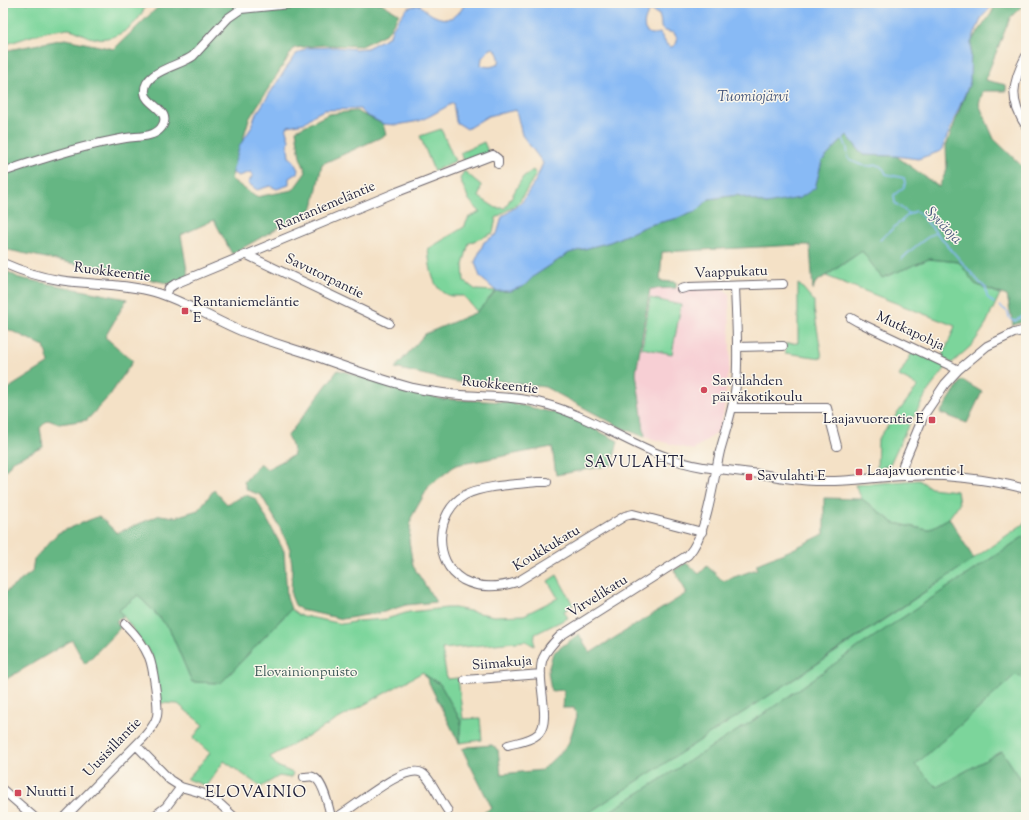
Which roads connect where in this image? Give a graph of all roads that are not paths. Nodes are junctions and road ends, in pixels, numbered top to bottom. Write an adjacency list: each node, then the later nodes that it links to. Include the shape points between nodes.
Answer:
1 (300, 3): 5 (street, via 241,9 228,18 188,60 172,65 154,76 147,83 145,94 163,115 162,127 156,132 78,149)
2 (1026, 56): 3 (street, via 1016,76 1014,99)
3 (1026, 126)
4 (498, 164): 6 (street, Rantaniemeläntie, via 498,159 493,155)
5 (3, 172)
6 (247, 255): 11 (street, Rantaniemeläntie, via 175,284 169,288); 13 (street, Savutorpantie)
7 (3, 264): 11 (street, Ruokkeentie, via 40,276 126,286)
8 (783, 284): 9 (street, Vaappukatu)
9 (735, 286): 10 (street, Vaappukatu); 16 (street, Virvelikatu)
10 (681, 289)
11 (166, 296): 20 (street, Ruokkeentie, via 248,334 414,388 440,393 523,399 544,404 575,414 617,436 667,457)
12 (851, 318): 17 (street, Mutkapohja)
13 (389, 323)
14 (1026, 330): 17 (street, via 987,346)
15 (783, 346): 16 (street)
16 (737, 348): 18 (street, Virvelikatu)
17 (958, 370): 21 (street, via 924,415 903,464)
18 (733, 408): 19 (street, via 827,408); 20 (street, Virvelikatu)
19 (837, 446)
20 (717, 468): 21 (street, Ruokkeentie, via 818,481); 24 (street, Virvelikatu)
21 (905, 476): 23 (street, Ruokkeentie, via 969,479)
22 (547, 482): 24 (street, Koukkukatu, via 476,490 458,500 447,514 441,528 442,551 454,572 465,581 485,586 501,587 517,582 625,516 633,514)
23 (1026, 489)
24 (702, 532): 26 (street, Virvelikatu, via 688,555 560,636 548,648)
25 (125, 624): 28 (street, Uusisillantie, via 149,657 157,702 157,715 152,727)
26 (541, 674): 27 (street, Siimakuja); 29 (street, Virvelikatu, via 544,725 539,733 530,739)
27 (465, 680)
28 (136, 745): 31 (street, via 170,780); 35 (street, Uusisillantie)
29 (508, 745)
30 (304, 777): 38 (street, via 312,776 322,786)
31 (181, 787): 36 (street, via 166,807); 37 (street, via 202,793)
32 (3, 790): 34 (street)
33 (448, 811): 39 (street, via 429,779 422,772 411,771 380,787)
34 (34, 817)
35 (65, 817)
36 (153, 817)
37 (234, 817)
38 (332, 817)
39 (337, 817)

